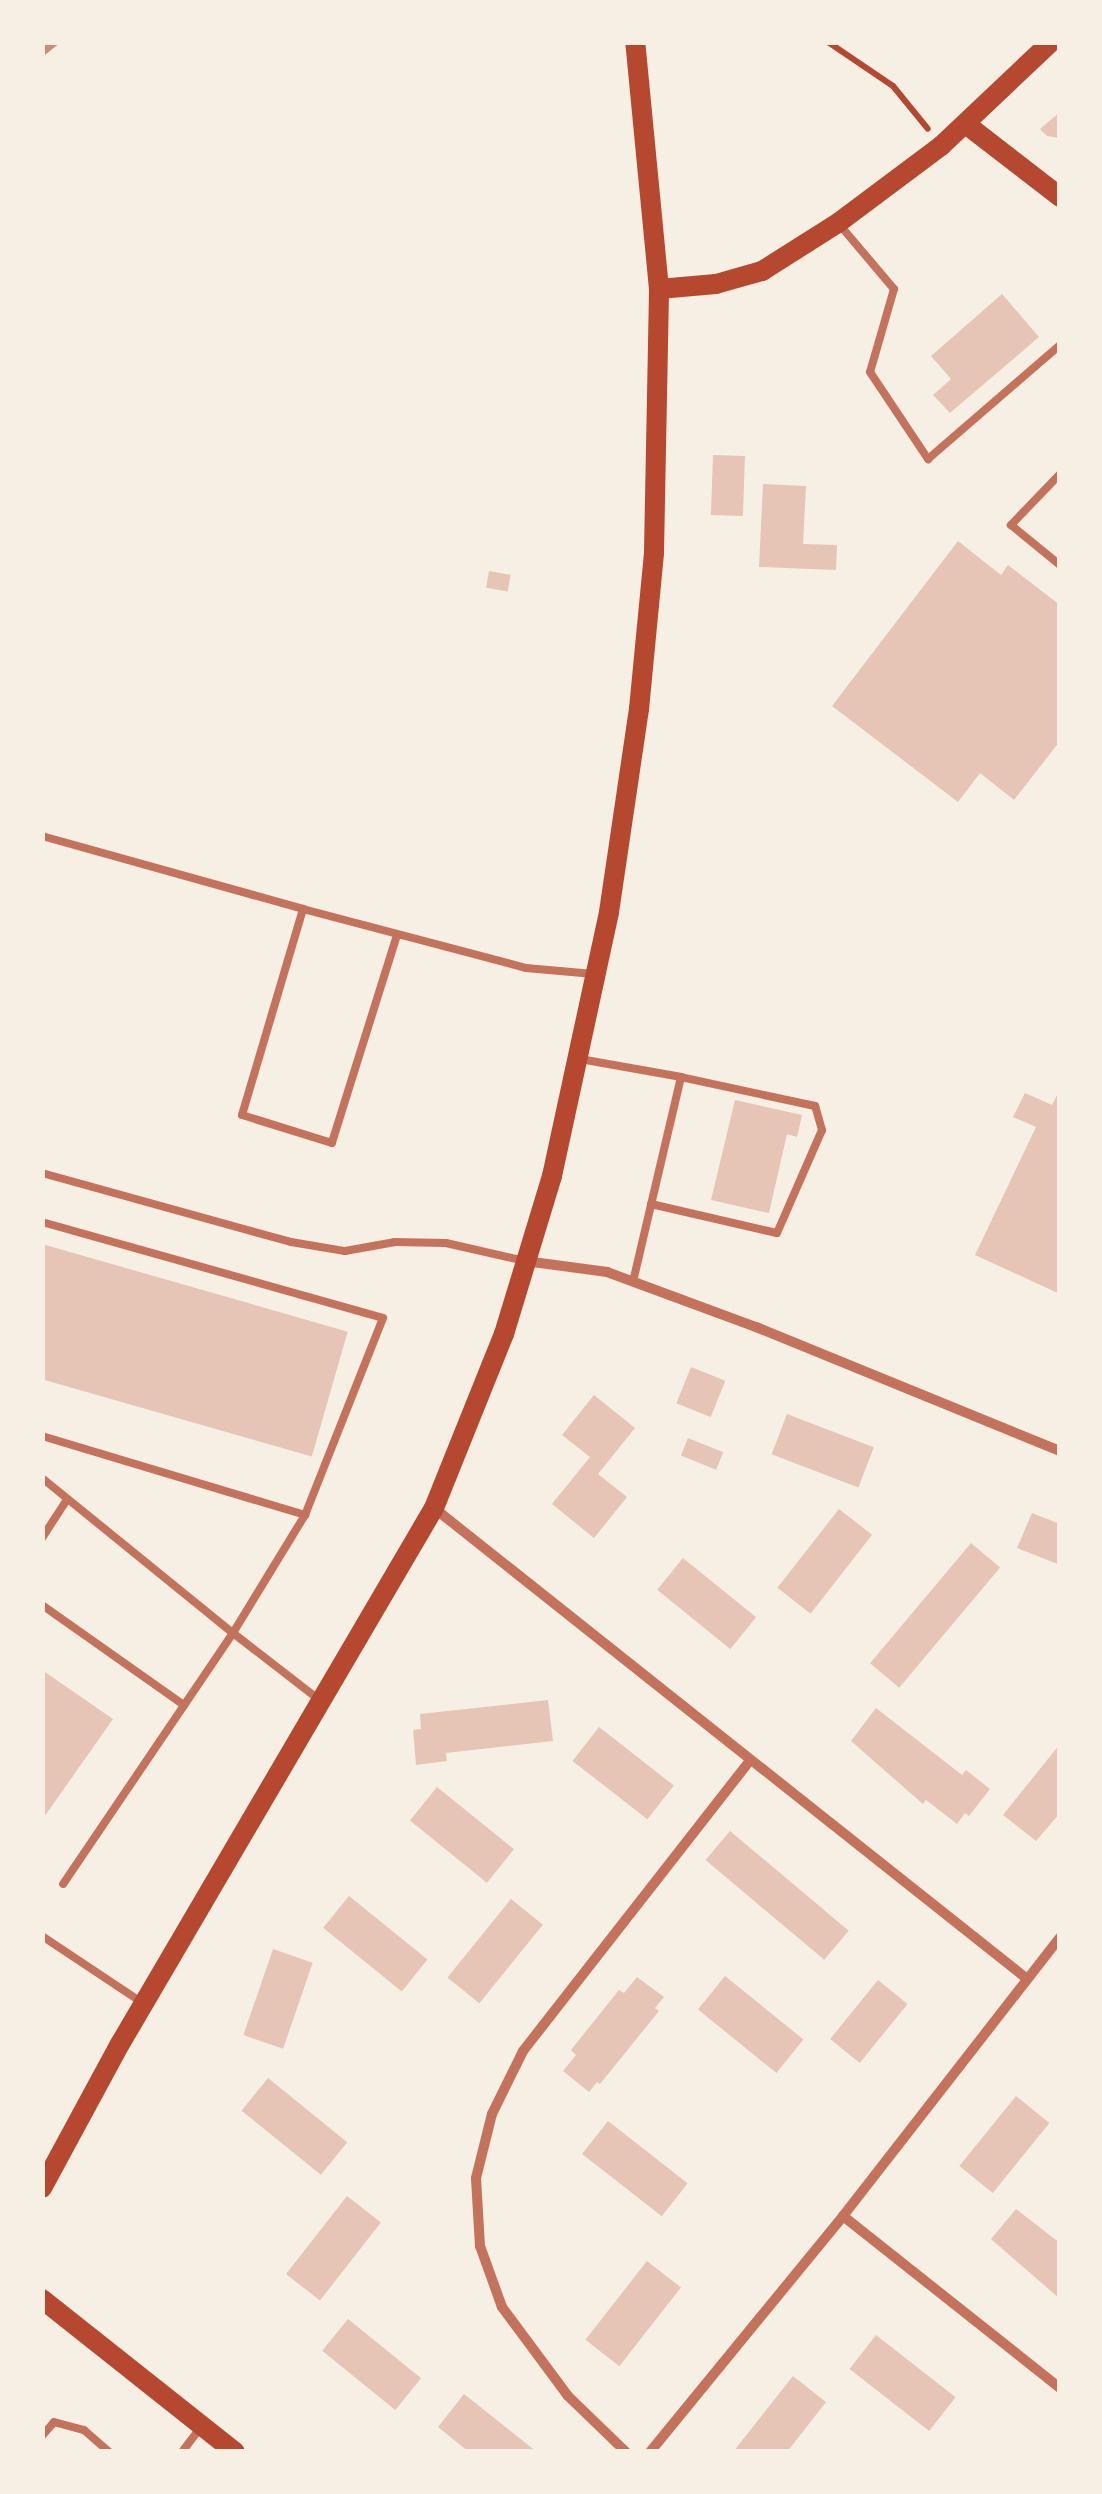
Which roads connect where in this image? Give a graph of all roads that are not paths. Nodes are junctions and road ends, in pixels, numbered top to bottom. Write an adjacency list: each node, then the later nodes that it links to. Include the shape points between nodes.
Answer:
1 (635, 42): 6 (main road)
2 (1051, 42): 3 (main road)
3 (967, 125): 4 (main road); 5 (main road)
4 (1060, 197)
5 (838, 223): 6 (main road, via 762,271); 7 (lane, via 894,288 870,372 928,459)
6 (659, 289): 13 (main road, via 659,464 647,638)
7 (1060, 344)
8 (1060, 474): 9 (lane, via 1010,525)
9 (1060, 565)
10 (42, 836): 11 (lane)
11 (303, 909): 12 (lane); 12 (lane, via 242,1115 332,1143)
12 (397, 936): 13 (lane, via 526,968)
13 (598, 974): 14 (main road)
14 (580, 1059): 15 (lane); 19 (main road)
15 (681, 1077): 17 (lane); 17 (lane, via 815,1106 822,1130 777,1233)
16 (42, 1173): 19 (lane, via 345,1252 396,1242 446,1243)
17 (651, 1204): 20 (lane)
18 (42, 1222): 26 (lane, via 383,1318)
19 (525, 1262): 20 (street, via 607,1272); 25 (main road, via 478,1405)
20 (632, 1282): 22 (street)
21 (42, 1436): 26 (lane)
22 (1060, 1451)
23 (42, 1478): 24 (lane)
24 (66, 1501): 27 (lane); 29 (lane)
25 (434, 1508): 30 (main road); 32 (street)
26 (305, 1515): 29 (lane)
27 (42, 1538)
28 (42, 1605): 31 (lane)
29 (233, 1634): 30 (lane); 31 (lane)
30 (322, 1702): 37 (main road)
31 (184, 1705): 33 (lane)
32 (750, 1760): 36 (street); 47 (street, via 523,2051 492,2114 476,2178 480,2246 502,2307 568,2396)
33 (62, 1884)
34 (42, 1936): 37 (lane)
35 (1060, 1938): 36 (street)
36 (1026, 1978): 39 (street)
37 (144, 2003): 38 (main road)
38 (42, 2188)
39 (842, 2216): 41 (street); 48 (street)
40 (42, 2299): 42 (main road)
41 (1060, 2388)
42 (202, 2426): 45 (lane); 46 (main road)
43 (42, 2436): 44 (lane, via 54,2422 84,2430)
44 (109, 2452)
45 (182, 2452)
46 (235, 2452)
47 (626, 2452)
48 (650, 2452)

